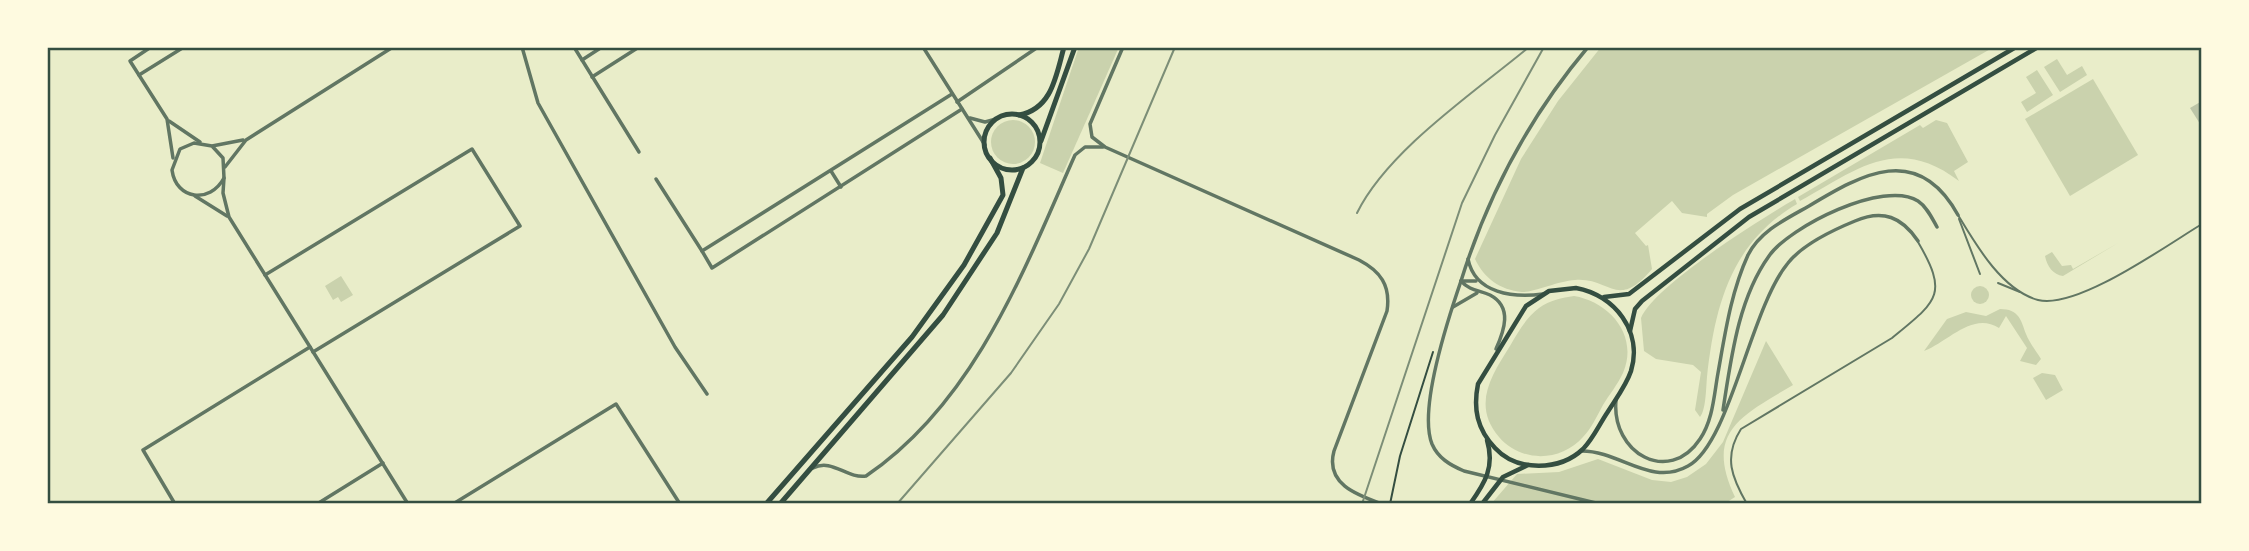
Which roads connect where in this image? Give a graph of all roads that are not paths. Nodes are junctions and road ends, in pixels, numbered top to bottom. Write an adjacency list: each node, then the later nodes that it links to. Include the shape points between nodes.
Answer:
1 (152, 47): 17 (street, via 130,61)
2 (184, 47): 17 (street)
3 (393, 47): 28 (street)
4 (522, 47): 65 (street, via 538,103 675,347)
5 (574, 47): 16 (street)
6 (602, 47): 16 (street)
7 (639, 47): 18 (street)
8 (923, 47): 20 (street)
9 (1038, 47): 21 (street)
10 (1064, 47): 24 (main road, via 1044,103)
11 (1075, 47): 30 (main road)
12 (1123, 47): 33 (street, via 1090,124 1092,137)
13 (1588, 47): 50 (street, via 1513,154)
14 (2016, 47): 19 (main road)
15 (2038, 47): 22 (main road)
16 (582, 60): 18 (street)
17 (139, 75): 27 (street)
18 (592, 77): 34 (street)
19 (1940, 92): 22 (street); 59 (main road, via 1740,209 1638,289 1619,297)
20 (952, 94): 21 (street); 39 (street)
21 (957, 102): 23 (street)
22 (1945, 102): 61 (main road, via 1731,229 1642,301)
23 (962, 109): 25 (street); 42 (street)
24 (1019, 115): 26 (main road); 30 (main road, via 1037,129)
25 (968, 117): 26 (street, via 985,122); 31 (street)
26 (996, 119): 31 (main road, via 987,130)
27 (167, 120): 29 (street); 36 (street)
28 (246, 140): 32 (street); 37 (street)
29 (202, 142): 32 (street); 36 (street, via 180,149)
30 (1040, 144): 38 (main road, via 1035,158)
31 (985, 145): 35 (main road)
32 (212, 146): 37 (street)
33 (1105, 147): 72 (street, via 1087,146 1075,155 1014,289 962,377 924,427 866,476 855,477 824,464); 80 (street, via 1359,260 1383,279 1388,305 1332,467 1349,490)
34 (639, 152)
35 (990, 158): 38 (main road, via 1009,170); 78 (main road, via 1001,178 1003,195 964,265 912,337)
36 (173, 162): 43 (street, via 176,184)
37 (225, 167): 40 (street)
38 (1023, 168): 72 (main road, via 1007,214 950,304)
39 (831, 170): 42 (street); 49 (street)
40 (224, 178): 43 (street, via 213,192); 45 (street)
41 (656, 179): 49 (street)
42 (841, 187): 49 (street, via 712,268)
43 (195, 196): 45 (street)
44 (1958, 215): 51 (lane); 58 (lane, via 1989,260); 66 (street, via 1936,185 1911,174 1882,170 1849,182 1768,230 1749,253 1739,278 1707,426 1697,444 1680,457 1658,460 1631,449 1618,430)
45 (229, 217): 52 (street)
46 (2202, 224): 58 (lane, via 2081,296 2053,302)
47 (1937, 227): 67 (street, via 1919,202 1907,196 1876,197 1846,204 1776,247 1758,275 1734,338)
48 (1918, 241): 67 (street, via 1897,219 1877,214 1844,226 1795,256 1748,341); 84 (lane, via 1936,274 1932,300 1892,338 1741,429 1732,445 1730,466)
49 (702, 251)
50 (1468, 256): 53 (street); 54 (street)
51 (1980, 274)
52 (265, 275): 62 (street); 64 (street, via 472,149 479,160 520,226)
53 (1461, 281): 54 (street); 56 (street); 60 (street)
54 (1477, 281): 57 (street, via 1505,293)
55 (1998, 283): 58 (lane)
56 (1477, 293): 60 (street); 63 (street, via 1490,295 1504,311 1505,326)
57 (1543, 294): 59 (main road, via 1576,288); 63 (main road, via 1520,313)
58 (2027, 295)
59 (1602, 297): 61 (main road, via 1622,315)
60 (1451, 309): 83 (street, via 1438,356 1430,431 1433,447 1447,463 1464,471)
61 (1630, 332): 66 (main road, via 1633,361)
62 (310, 347): 64 (street); 73 (street, via 143,450)
63 (1496, 349): 68 (main road, via 1481,374 1475,399 1476,417)
64 (313, 352): 70 (street)
65 (707, 394)
66 (1617, 398): 69 (main road)
67 (1721, 422): 69 (street, via 1702,457 1676,471 1649,472 1611,455)
68 (1487, 439): 71 (main road, via 1504,456); 81 (main road, via 1491,466)
69 (1580, 451): 71 (main road, via 1558,463)
70 (383, 463): 74 (street); 75 (street)
71 (1528, 465): 82 (main road, via 1503,477)
72 (807, 472): 79 (main road)
73 (175, 504)
74 (317, 504)
75 (408, 504)
76 (453, 504): 77 (street, via 616,404)
77 (680, 504)
78 (766, 504)
79 (779, 504)
80 (1382, 504)
81 (1470, 504)
82 (1482, 504)
83 (1600, 504)
84 (1747, 504)

